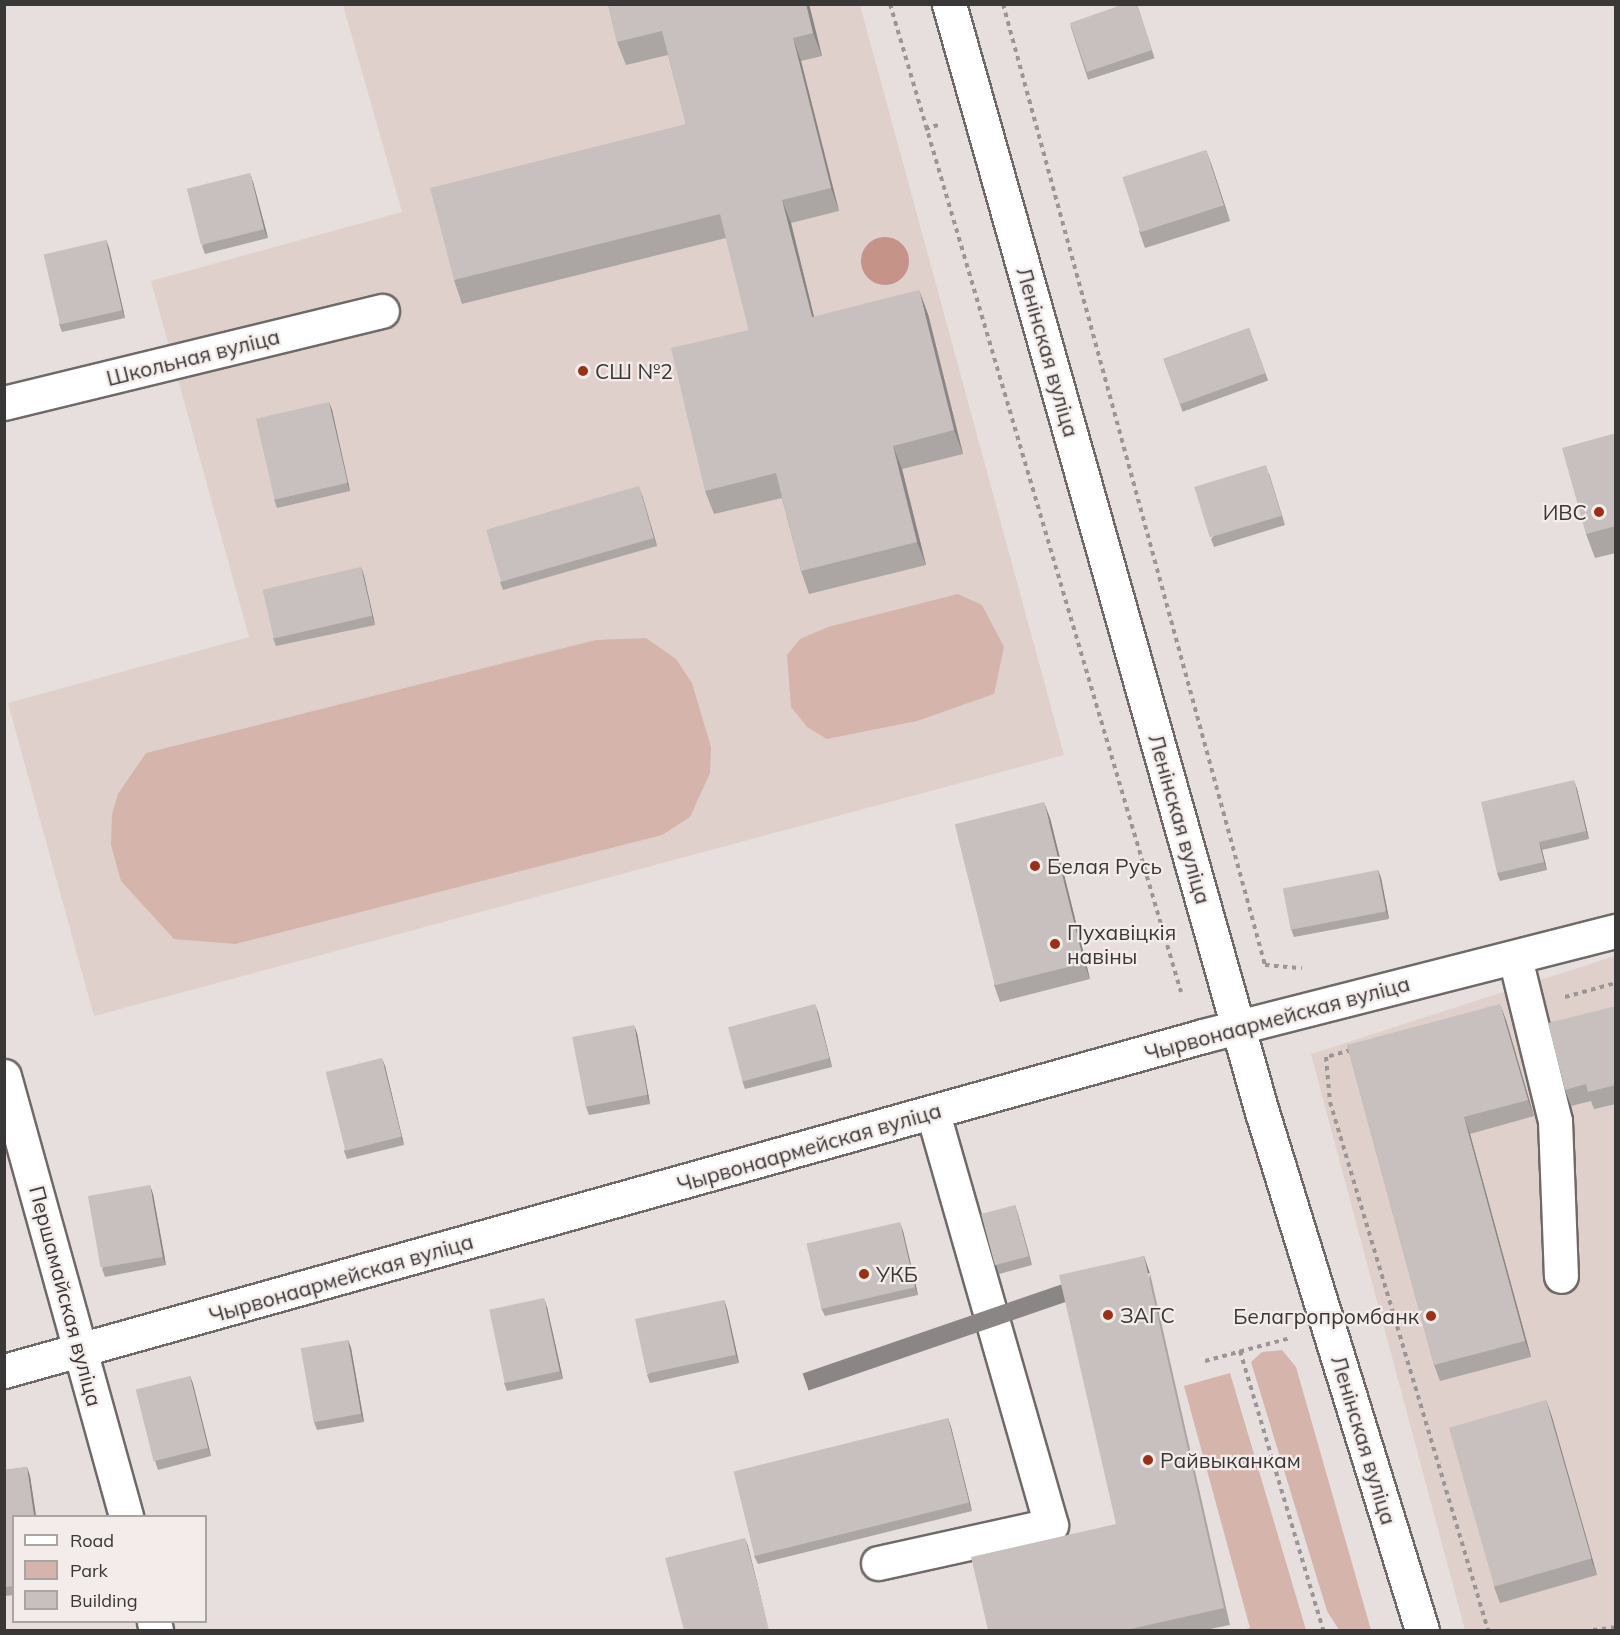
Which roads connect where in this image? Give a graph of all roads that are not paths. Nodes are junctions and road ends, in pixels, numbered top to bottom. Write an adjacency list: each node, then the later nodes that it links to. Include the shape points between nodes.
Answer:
1 (949, 4): 6 (street, Ленінская вуліца)
2 (382, 311): 3 (street, Школьная вуліца)
3 (4, 403)
4 (1616, 931): 5 (street, Чырвонаармейская вуліца)
5 (1515, 958): 6 (street, Чырвонаармейская вуліца); 9 (street, via 1555,1120)
6 (1239, 1027): 8 (street, Чырвонаармейская вуліца); 14 (street, Ленінская вуліца)
7 (4, 1076): 10 (street, Першамайская вуліца)
8 (933, 1113): 10 (street, Чырвонаармейская вуліца); 13 (street, via 1051,1525)
9 (1561, 1276)
10 (82, 1351): 11 (street, Чырвонаармейская вуліца); 12 (street, Першамайская вуліца)
11 (4, 1371)
12 (126, 1515)
13 (878, 1563)
14 (1422, 1630)

